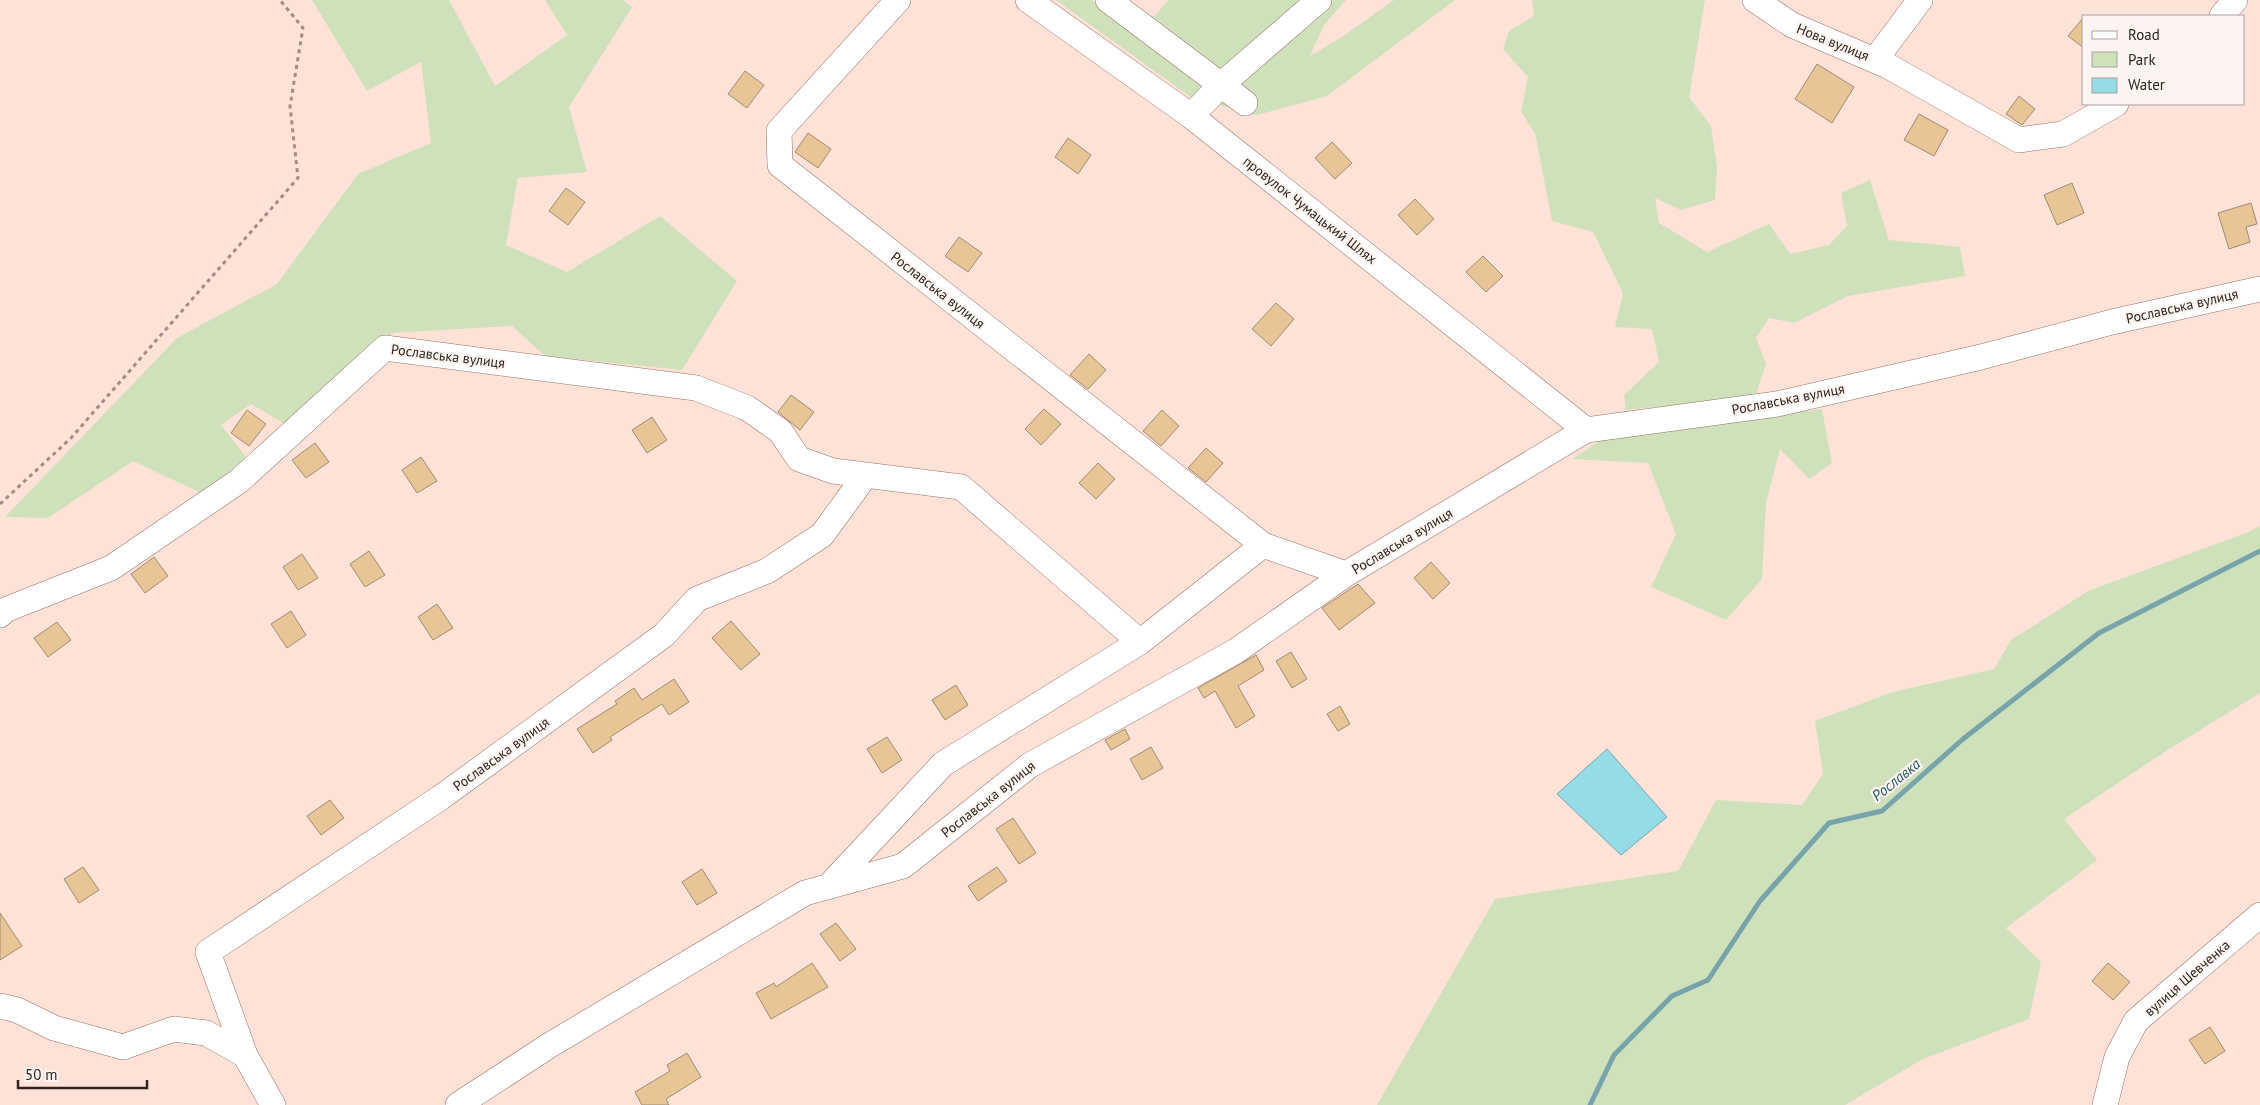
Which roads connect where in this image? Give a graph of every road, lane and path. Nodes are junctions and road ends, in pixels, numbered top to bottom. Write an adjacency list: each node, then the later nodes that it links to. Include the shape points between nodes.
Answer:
1 (280, 0): 18 (path, via 303,28 290,106 298,178 70,438)
2 (898, 0): 19 (street, Рославська вулиця, via 779,130 780,165)
3 (1028, 0): 14 (street, провулок Чумацький Шлях)
4 (1108, 0): 11 (street)
5 (1319, 0): 11 (street)
6 (1755, 0): 10 (street, Нова вулиця, via 1792,25)
7 (1920, 0): 10 (street, Нова вулиця)
8 (2235, 0): 9 (street)
9 (2223, 15)
10 (1874, 60): 13 (street, via 2019,140 2063,134)
11 (1221, 84): 12 (street); 14 (street)
12 (1245, 102)
13 (2114, 105)
14 (1191, 116): 16 (street, провулок Чумацький Шлях)
15 (2260, 289): 16 (street, Рославська вулиця, via 1777,404)
16 (1586, 430): 20 (street, Рославська вулиця)
17 (865, 476): 21 (street, Рославська вулиця, via 833,471 799,459 780,432 747,408 696,388 385,348 239,481 111,568); 22 (street, Рославська вулиця, via 961,487); 26 (street, Рославська вулиця, via 822,535 767,571 697,599 664,636 440,798 208,952)
18 (0, 504)
19 (1263, 545): 20 (street, Рославська вулиця); 22 (street)
20 (1346, 574): 23 (street, Рославська вулиця, via 1236,651 1030,765 903,866)
21 (0, 614)
22 (1140, 642): 23 (street, via 943,764)
23 (829, 886): 28 (street, Рославська вулиця, via 805,893 550,1045)
24 (2260, 915): 29 (street, вулиця Шевченка, via 2136,1021 2117,1057)
25 (0, 1006): 26 (street, via 17,1010 54,1028 123,1047 174,1029 206,1033)
26 (245, 1055): 27 (street, Рославська вулиця)
27 (273, 1105)
28 (458, 1105)
29 (2105, 1105)

